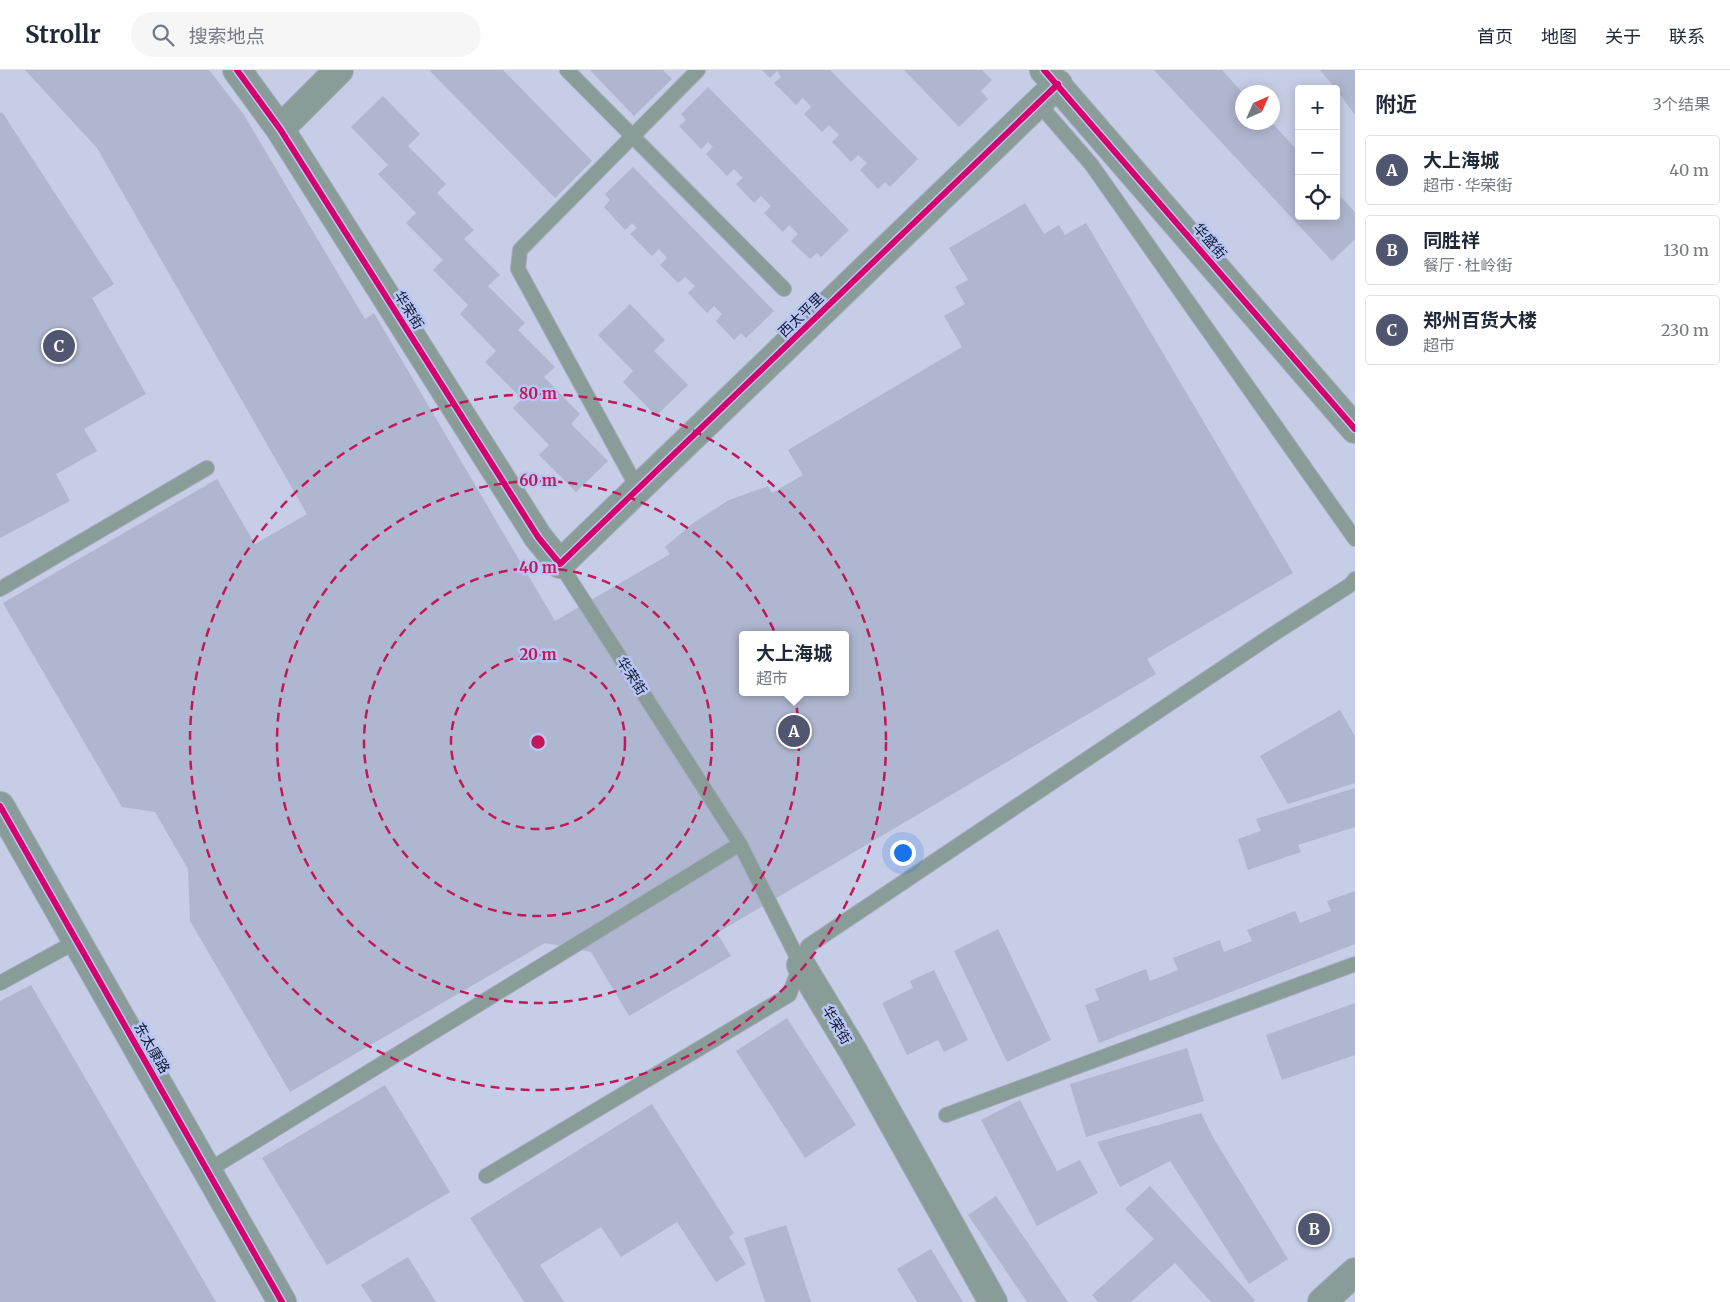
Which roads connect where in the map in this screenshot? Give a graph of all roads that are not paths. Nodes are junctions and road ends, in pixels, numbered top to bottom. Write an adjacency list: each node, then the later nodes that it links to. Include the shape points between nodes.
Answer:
1 (237, 70): 7 (street, 华荣街)
2 (339, 70): 7 (street)
3 (566, 70): 8 (lane)
4 (698, 70): 8 (lane)
5 (1051, 77): 6 (street, 西太平里); 10 (street, 华盛街)
6 (1038, 103): 12 (street, 西太平里); 13 (lane, via 1091,164)
7 (280, 129): 14 (street, 华荣街, via 538,537)
8 (633, 136): 9 (lane); 12 (lane, via 520,250 518,269)
9 (784, 289)
10 (1355, 429)
11 (207, 468): 16 (lane)
12 (638, 489): 14 (street, 西太平里)
13 (1355, 540)
14 (560, 564): 18 (lane, 华荣街)
15 (1355, 579): 21 (lane, via 808,946)
16 (0, 589)
17 (0, 806): 19 (street, 东太康路)
18 (740, 844): 21 (lane, 华荣街); 24 (lane)
19 (77, 942): 22 (lane); 24 (street, 东太康路)
20 (1355, 964): 23 (lane)
21 (801, 965): 25 (lane, via 789,995); 28 (street, 华荣街, via 853,1051)
22 (0, 983)
23 (946, 1115)
24 (208, 1171): 27 (street, 东太康路)
25 (486, 1176)
26 (1355, 1272): 29 (street)
27 (282, 1302)
28 (993, 1302)
29 (1322, 1302)

